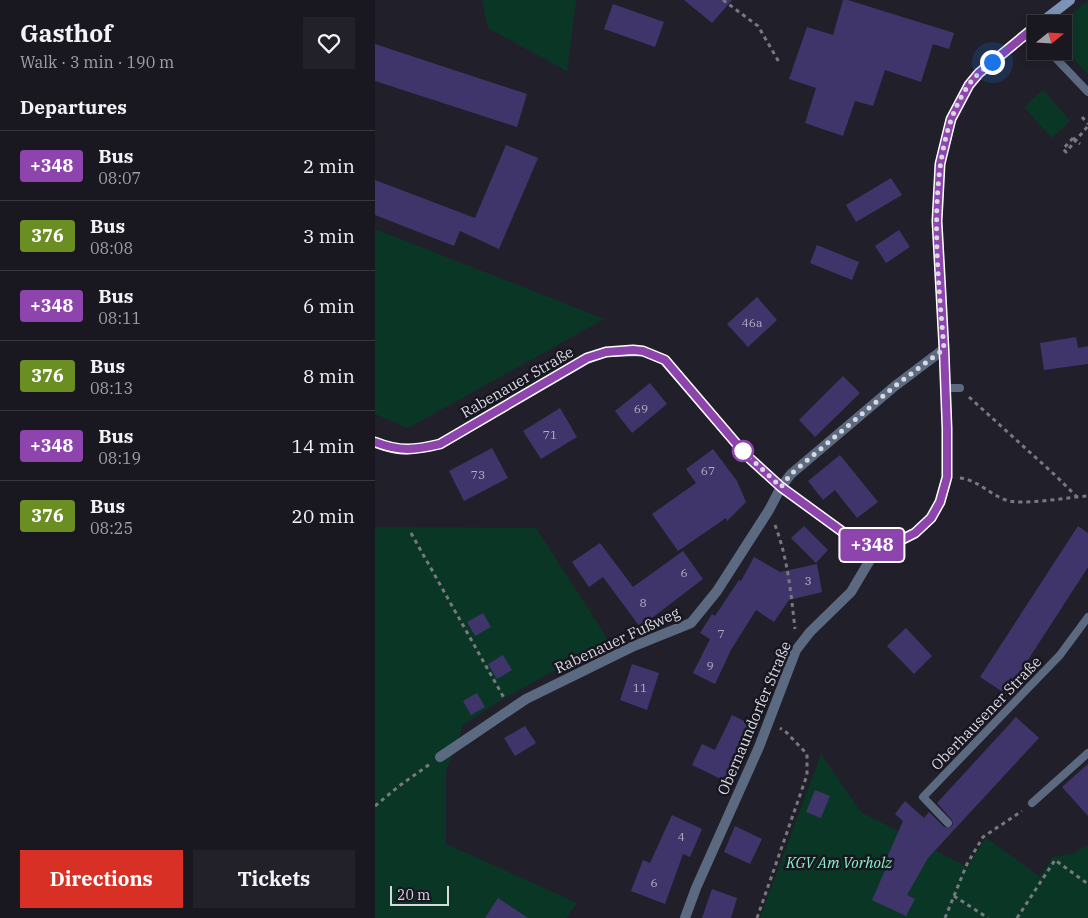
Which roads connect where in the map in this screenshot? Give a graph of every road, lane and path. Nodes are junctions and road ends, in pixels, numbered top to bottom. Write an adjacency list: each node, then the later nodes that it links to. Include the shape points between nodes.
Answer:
1 (723, 0): 6 (path, via 758,26)
2 (1070, 0): 3 (main road, Rabenauer Straße)
3 (1052, 15)
4 (1027, 36): 11 (main road, Rabenauer Straße, via 979,73 951,119 940,164 937,221)
5 (1058, 60): 7 (lane)
6 (779, 62)
7 (1088, 92)
8 (1082, 117): 9 (path)
9 (1088, 125): 10 (path, bridge, via 1075,139)
10 (1080, 144)
11 (944, 349): 12 (main road, Rabenauer Straße); 16 (street, Rabenauer Fußweg, via 791,474)
12 (945, 388): 13 (lane); 15 (main road, Rabenauer Straße)
13 (960, 388): 18 (path)
14 (375, 442): 16 (main road, Rabenauer Straße, via 415,450 440,444 587,358 606,352 643,351 665,360 747,456)
15 (947, 477): 18 (path, via 972,480 1005,500 1017,503); 21 (main road, Rabenauer Straße, via 940,502 931,518 915,533 897,542)
16 (781, 487): 19 (street, Rabenauer Fußweg); 21 (main road, Rabenauer Straße, via 851,538)
17 (1088, 496): 18 (path)
18 (1077, 497)
19 (769, 510): 23 (path, via 787,566); 24 (street, Rabenauer Fußweg, via 717,591 691,623 633,646)
20 (411, 533): 24 (path)
21 (872, 545): 23 (street, Obernaundorfer Straße, via 870,560 851,592)
22 (1088, 617): 30 (lane, Oberhausener Straße, via 1061,655 923,797)
23 (796, 650): 25 (street, Obernaundorfer Straße)
24 (510, 709): 27 (street, Rabenauer Fußweg)
25 (769, 721): 33 (street, Obernaundorfer Straße); 34 (path, via 786,732 807,754 807,775)
26 (1088, 753): 28 (lane)
27 (440, 757): 29 (path)
28 (1032, 803): 32 (path, via 985,834 967,864)
29 (375, 806)
30 (948, 823)
31 (1088, 884): 37 (path, via 1055,860)
32 (954, 896): 35 (path); 36 (path)
33 (685, 918)
34 (757, 918)
35 (945, 918)
36 (989, 918)
37 (1017, 918)

